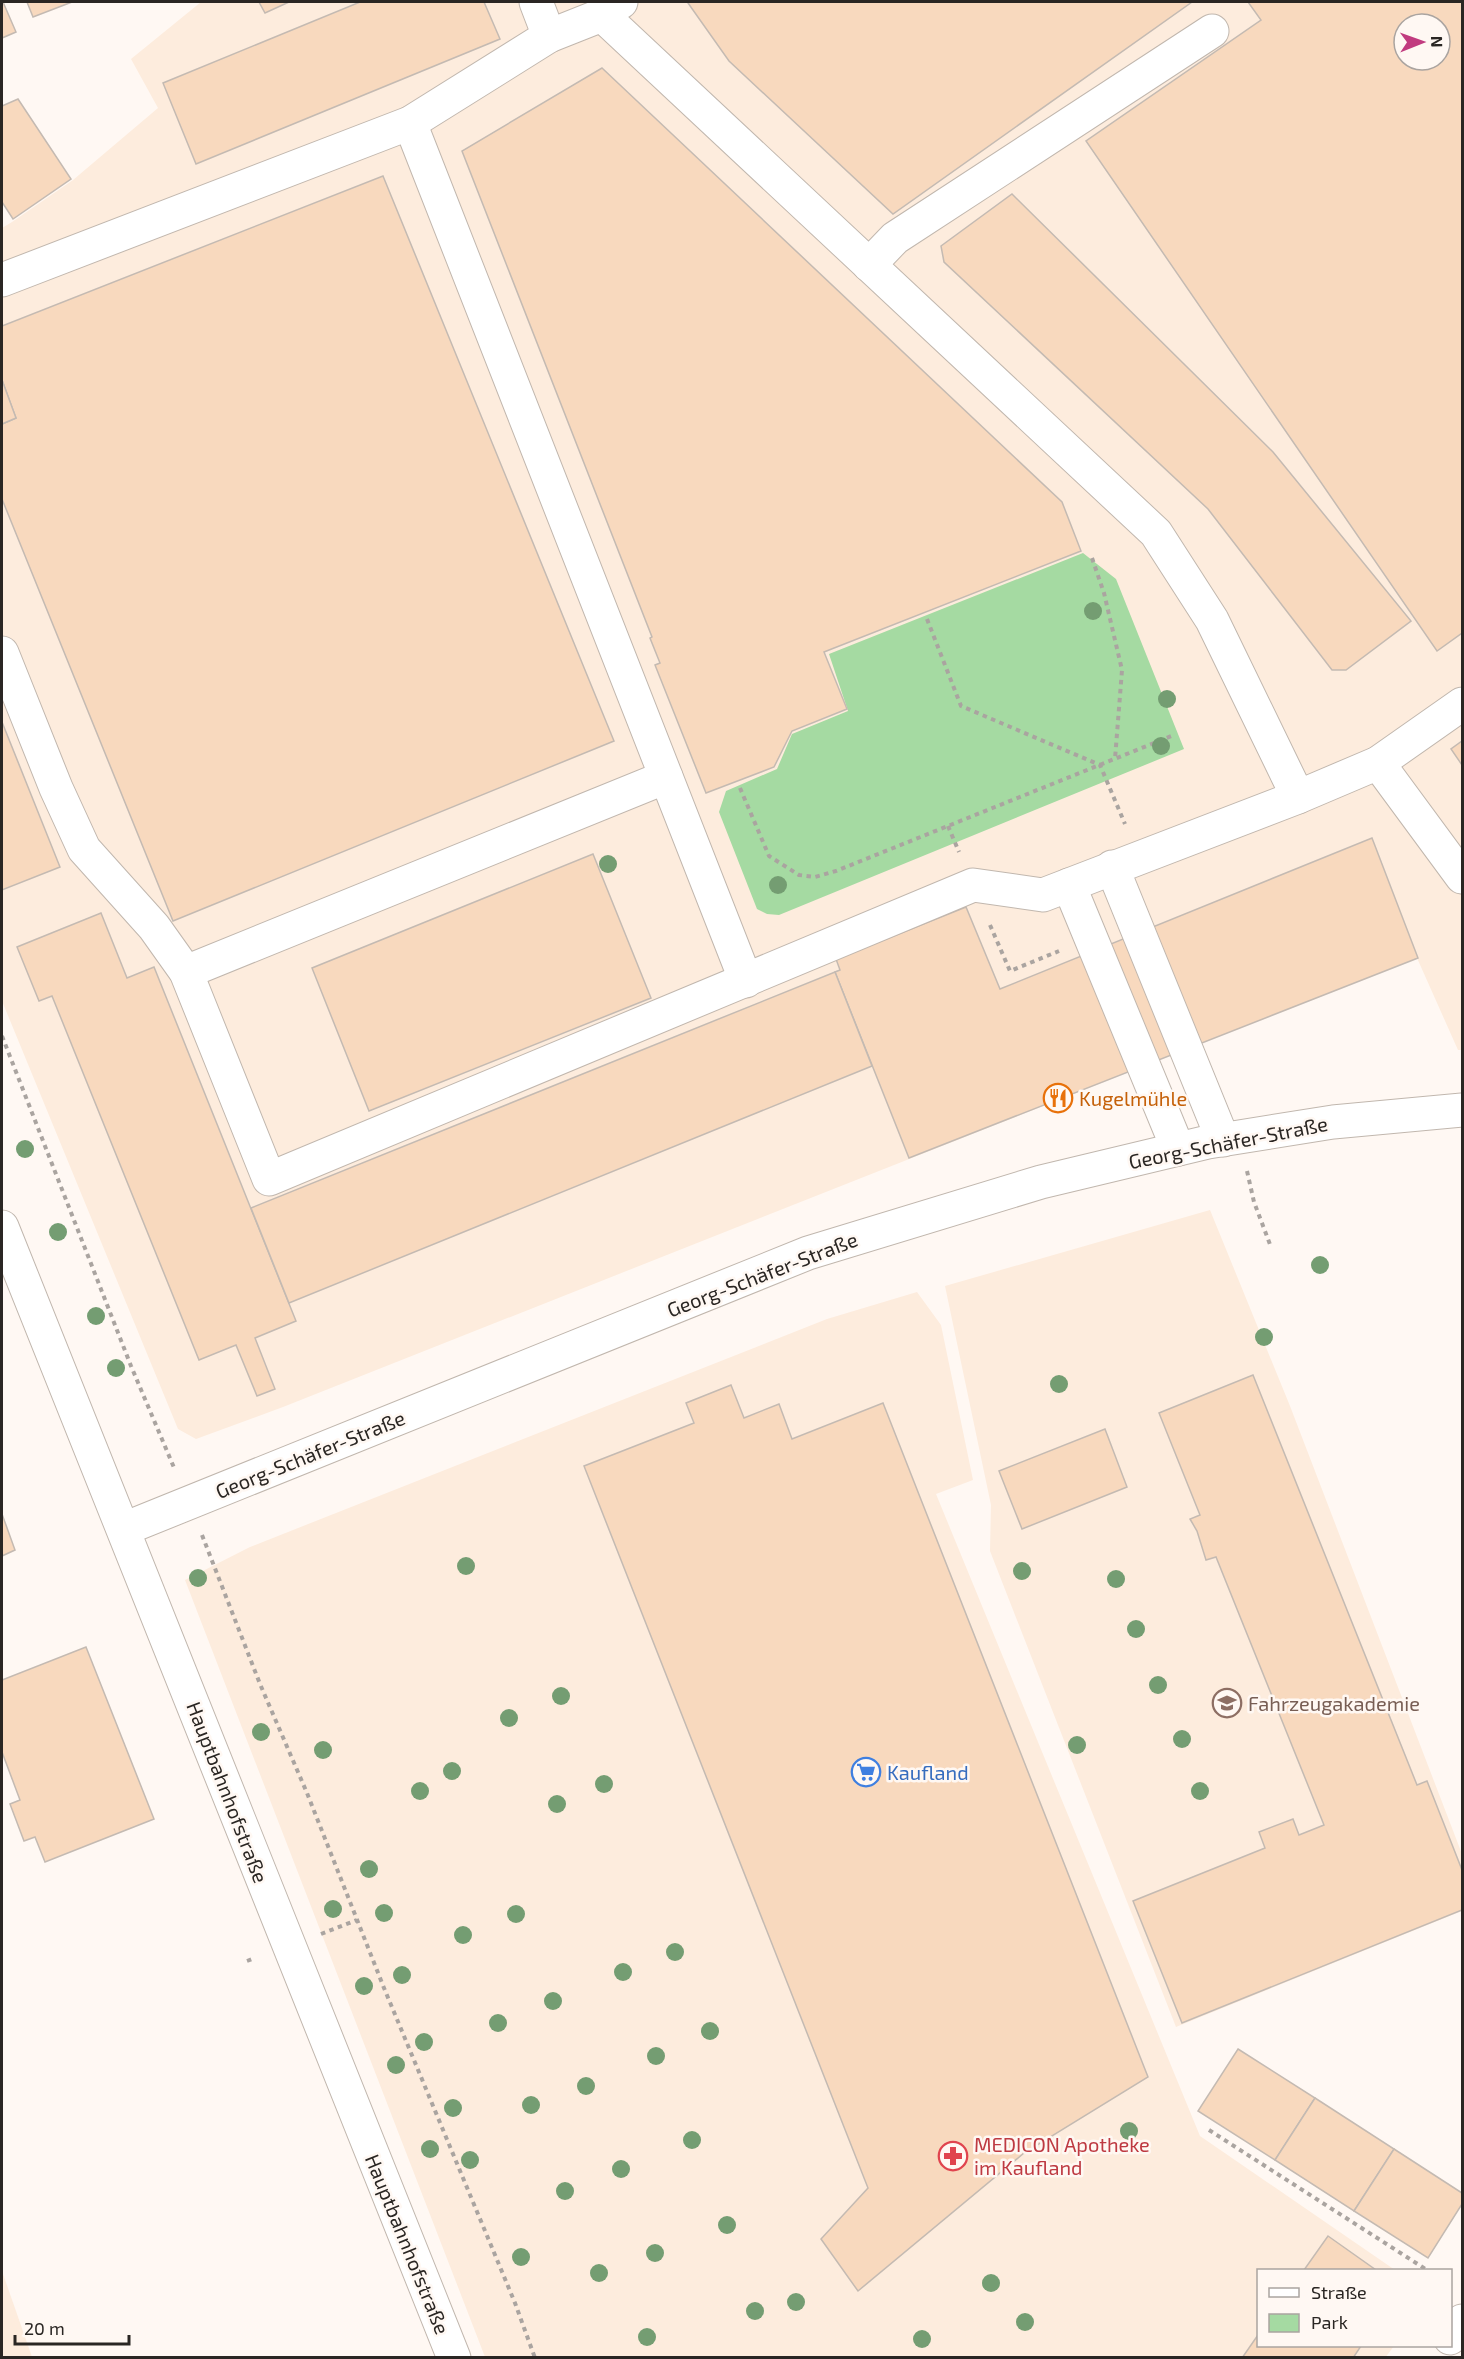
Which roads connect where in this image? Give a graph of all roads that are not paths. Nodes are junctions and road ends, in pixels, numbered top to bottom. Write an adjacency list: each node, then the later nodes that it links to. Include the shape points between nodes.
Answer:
1 (536, 2): 4 (street)
2 (612, 8): 4 (street); 6 (street)
3 (1212, 31): 6 (street, via 895,237)
4 (549, 36): 5 (street)
5 (410, 123): 7 (street); 11 (street)
6 (869, 265): 12 (street, via 1156,532 1212,620)
7 (2, 280)
8 (2, 653): 16 (street, via 84,849 154,927)
9 (1462, 704): 10 (street)
10 (1378, 763): 12 (street); 14 (street)
11 (666, 777): 16 (street); 17 (street)
12 (1298, 797): 13 (street)
13 (1126, 863): 15 (street); 19 (street)
14 (1462, 877)
15 (1069, 885): 17 (street, via 1043,895 973,885); 20 (street)
16 (186, 972): 17 (street, via 268,1179)
17 (746, 981)
18 (1462, 1110): 19 (street, Georg-Schäfer-Straße, via 1333,1122)
19 (1223, 1140): 20 (street, Georg-Schäfer-Straße)
20 (1178, 1149): 22 (street, Georg-Schäfer-Straße, via 1041,1182 807,1253)
21 (2, 1227): 22 (street, Hauptbahnhofstraße)
22 (124, 1529): 25 (street, Hauptbahnhofstraße)
23 (1462, 2321): 24 (street)
24 (1452, 2335)
25 (454, 2358)

